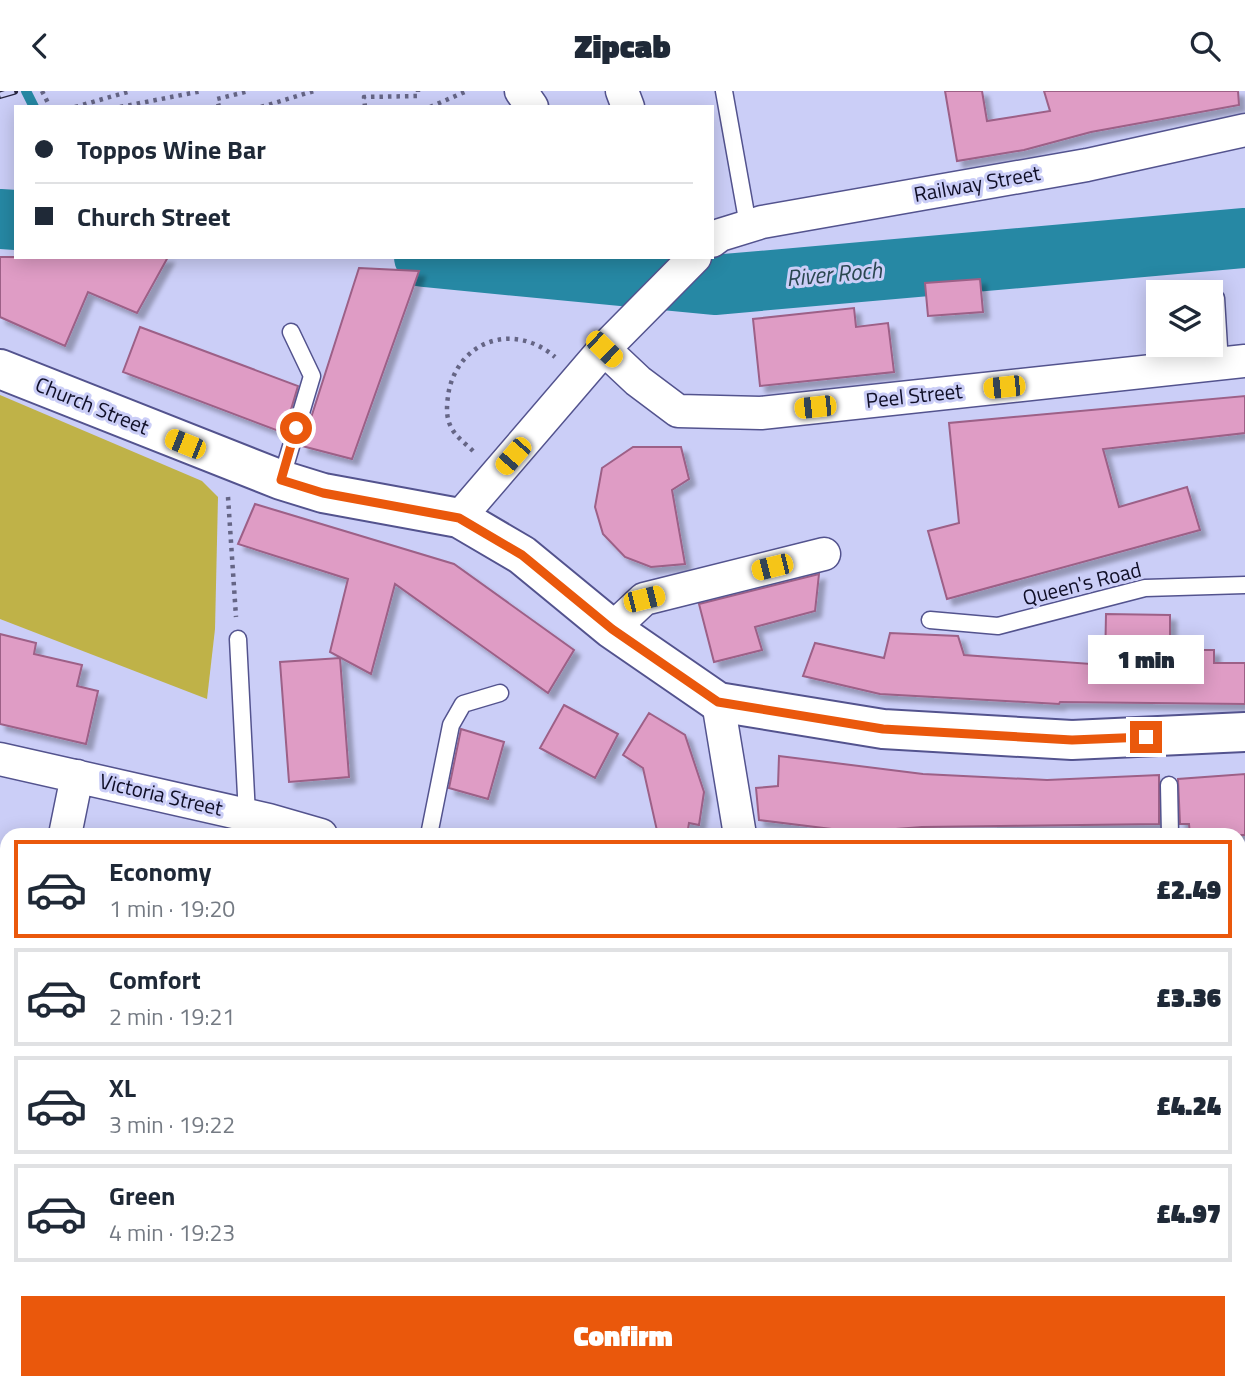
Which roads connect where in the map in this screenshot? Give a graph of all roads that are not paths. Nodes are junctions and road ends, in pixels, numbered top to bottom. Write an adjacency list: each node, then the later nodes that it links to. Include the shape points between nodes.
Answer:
1 (724, 91): 3 (lane)
2 (1245, 130): 3 (street, Railway Street)
3 (727, 234)
4 (690, 259): 7 (street)
5 (1223, 326): 8 (lane)
6 (291, 332): 10 (lane, via 312,376)
7 (615, 339): 8 (street, Peel Street, via 638,381 678,411 761,413); 11 (street)
8 (1232, 362)
9 (0, 369): 10 (highway, Church Street)
10 (281, 480): 11 (highway, Church Street, via 323,493)
11 (459, 518): 15 (highway, Church Street, via 522,555)
12 (824, 554): 15 (street, via 644,599)
13 (1245, 585): 14 (lane, Queen's Road, via 1145,588 998,626)
14 (930, 620)
15 (612, 629): 18 (highway, Church Street)
16 (238, 639): 23 (lane)
17 (499, 692): 26 (lane, via 463,704 451,725)
18 (718, 702): 19 (highway, Church Street, via 883,729 1072,740); 27 (street)
19 (1245, 732)
20 (0, 759): 21 (street, Victoria Street)
21 (77, 776): 23 (street, Victoria Street); 24 (street)
22 (1169, 785): 28 (lane)
23 (259, 823): 25 (street, Victoria Street)
24 (66, 828)
25 (285, 828)
26 (430, 828)
27 (739, 828)
28 (1170, 828)

